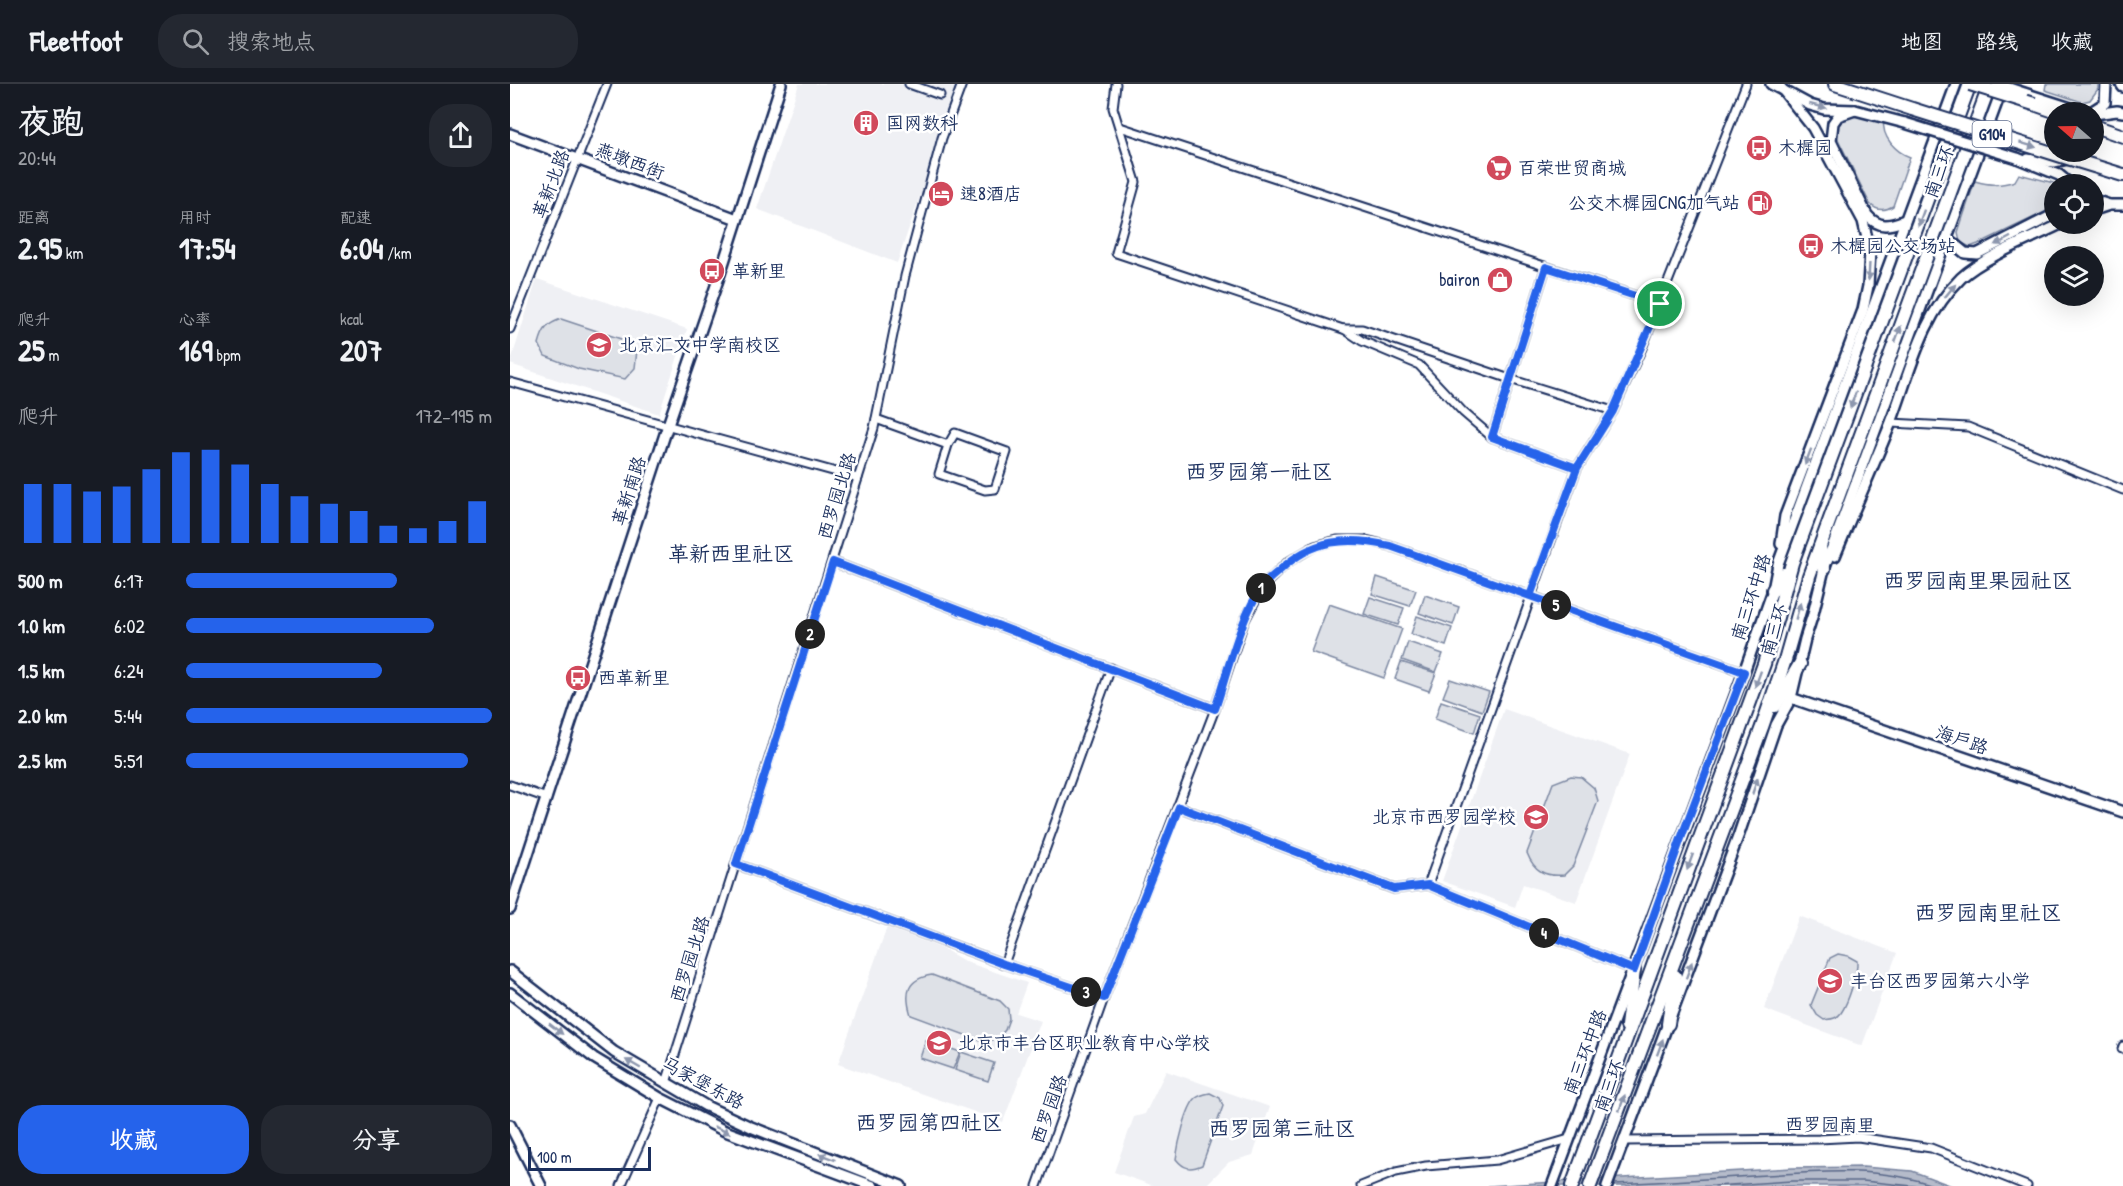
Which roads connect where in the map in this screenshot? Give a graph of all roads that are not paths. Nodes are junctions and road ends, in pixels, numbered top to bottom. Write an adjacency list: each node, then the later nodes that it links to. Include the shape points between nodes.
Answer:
1 (606, 84): 28 (street, 革新北路)
2 (781, 84): 38 (street, 革新南路)
3 (909, 84): 16 (street)
4 (962, 84): 50 (street, 西罗园北路, via 942,138 905,276)
5 (1116, 84): 23 (street, via 1113,108)
6 (1746, 84): 44 (street)
7 (1772, 84): 15 (street)
8 (1834, 84): 27 (highway, G104, one-way to 27, bridge)
9 (1956, 84): 40 (street, 南三环中路)
10 (1970, 84): 19 (highway, G104, bridge); 60 (highway, 南三环, one-way to 60)
11 (1990, 84): 58 (highway, 南三环, one-way to 11)
12 (1997, 84): 17 (street, bridge)
13 (2004, 84): 42 (street)
14 (2106, 84): 18 (street)
15 (1781, 87): 20 (street, one-way to 20, via 1810,105); 61 (street, one-way to 61, via 1813,128 1863,221 1870,251 1863,310 1785,516)
16 (940, 95)
17 (2052, 102)
18 (2104, 104)
19 (2044, 107)
20 (1855, 110): 29 (street, bridge); 40 (street, via 1838,116 1833,123 1831,141 1836,153 1873,221 1890,226)
21 (2104, 112): 22 (street)
22 (2123, 112)
23 (1120, 127): 43 (street); 46 (street, via 1136,182 1116,253)
24 (2104, 129): 26 (highway)
25 (510, 134): 28 (street, 燕墩西街)
26 (2123, 136)
27 (2044, 151)
28 (577, 158): 38 (street, 燕墩西街); 45 (street, 革新北路)
29 (2016, 158): 30 (street); 32 (street)
30 (2044, 161)
31 (2081, 162): 33 (highway, G104)
32 (2048, 174)
33 (2123, 175)
34 (2104, 203): 35 (street)
35 (2109, 205): 36 (street); 37 (street)
36 (2123, 205)
37 (2104, 207)
38 (737, 219): 52 (street, 革新南路)
39 (2044, 219): 42 (street, one-way to 42, via 1977,254 1965,253)
40 (1905, 220): 61 (street, 南三环中路)
41 (2044, 232): 51 (street, one-way to 41, via 1922,334 1936,307 1962,277 1982,263)
42 (1948, 238): 62 (street)
43 (1546, 267): 44 (street); 47 (street)
44 (1660, 304): 49 (street)
45 (510, 329)
46 (1343, 329): 47 (street, via 1362,329); 53 (street, via 1419,365)
47 (1510, 379): 49 (street); 53 (street)
48 (510, 382): 52 (street)
49 (1613, 411): 55 (street)
50 (876, 419): 54 (street); 56 (street, 西罗园北路)
51 (1890, 423): 57 (street, via 1968,427); 65 (street)
52 (668, 425): 56 (street); 73 (street, 革新南路)
53 (1492, 437): 55 (street)
54 (948, 445): 54 (street, via 956,433 1007,452 995,489 985,490 939,474)
55 (1577, 468): 64 (street)
56 (858, 478): 59 (street, 西罗园北路)
57 (2123, 490)
58 (1820, 546): 62 (highway); 71 (highway, 南三环, one-way to 58)
59 (833, 562): 67 (street); 76 (street, 西罗园北路)
60 (1792, 563): 63 (highway); 86 (highway, 南三环, one-way to 86, via 1764,664)
61 (1778, 564): 63 (street, 南三环中路)
62 (1824, 569): 65 (street)
63 (1773, 590): 68 (street, 南三环中路)
64 (1530, 596): 68 (street, 西罗园路); 70 (street, 西罗园路, via 1366,540 1337,540 1315,546 1288,562 1263,586 1244,622); 77 (street)
65 (1813, 614): 66 (street)
66 (1800, 664): 69 (street); 71 (highway)
67 (1111, 668): 70 (street); 80 (street)
68 (1744, 672): 81 (street, 南三环中路)
69 (1791, 698): 75 (street, 海户路); 85 (street, one-way to 69, via 1776,726)
70 (1215, 709): 74 (street, 西罗园路)
71 (1762, 727): 79 (highway, 南三环)
72 (510, 785): 73 (street)
73 (547, 798): 78 (street, 革新南路)
74 (1179, 807): 77 (street, via 1394,889); 84 (street, 西罗园路)
75 (2123, 812)
76 (736, 864): 80 (street); 87 (street, 西罗园北路)
77 (1428, 885): 81 (street)
78 (510, 909)
79 (1679, 948): 85 (highway); 100 (highway, 南三环, one-way to 79)
80 (1004, 964): 84 (street)
81 (1634, 970): 86 (highway); 90 (street, 南三环中路)
82 (510, 971): 87 (street, 马家堡东路, one-way to 82, via 614,1052)
83 (510, 993): 88 (street, 马家堡东路, one-way to 88, via 594,1058)
84 (1104, 998): 96 (street, 西罗园路)
85 (1668, 1024): 91 (street, one-way to 85)
86 (1624, 1049): 99 (highway, 南三环)
87 (666, 1083): 95 (street, 马家堡东路, one-way to 87, via 751,1127)
88 (660, 1098): 93 (street); 94 (street, 马家堡东路, one-way to 94, via 725,1131)
89 (510, 1125): 92 (street)
90 (1569, 1139): 97 (street, via 1497,1160 1396,1172); 98 (street, 南三环中路)
91 (1625, 1141): 101 (street); 102 (street, 西罗园南里, via 1858,1137 1930,1148)
92 (541, 1186)
93 (621, 1186)
94 (873, 1186)
95 (901, 1186)
96 (1037, 1186)
97 (1360, 1186)
98 (1552, 1186)
99 (1572, 1186)
100 (1590, 1186)
101 (1607, 1186)
102 (2027, 1186)

